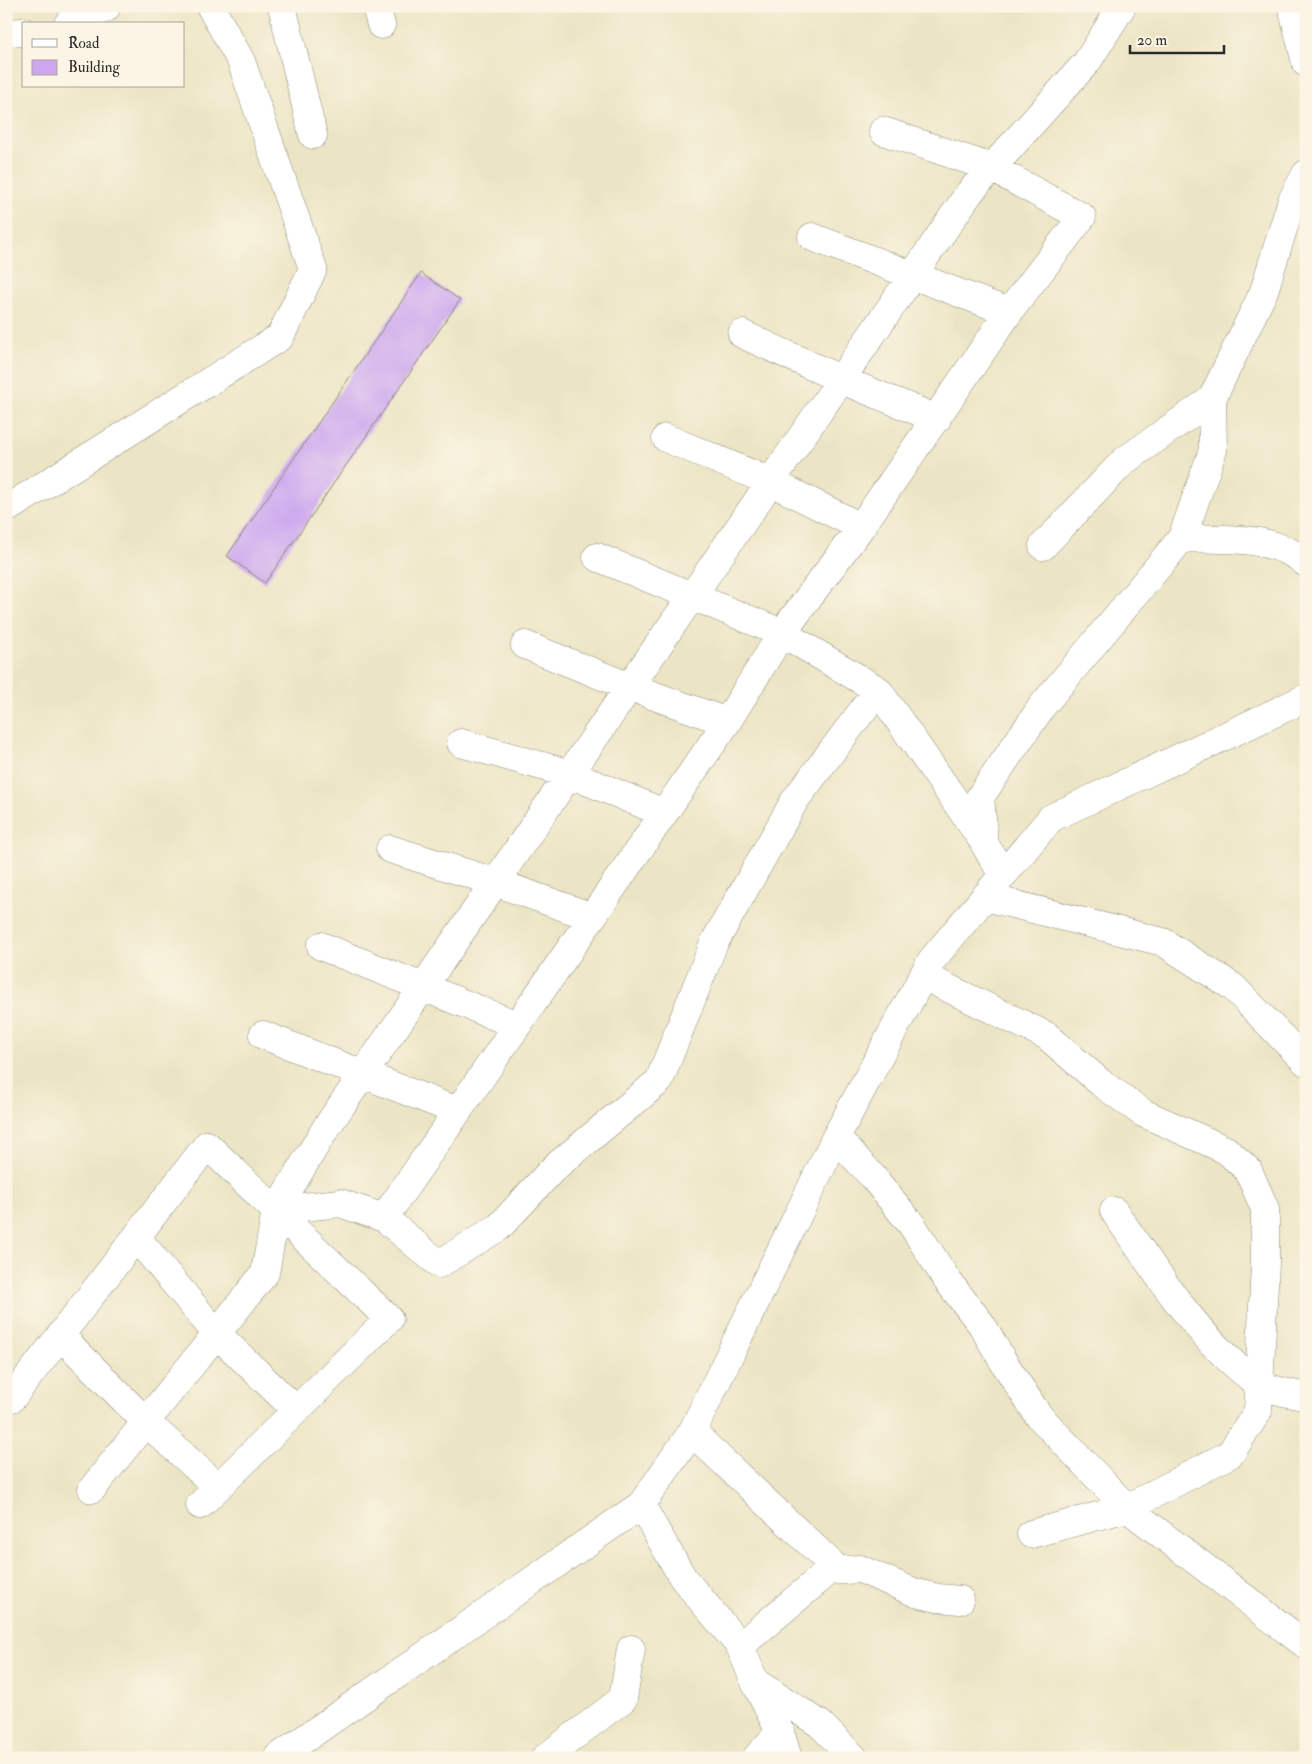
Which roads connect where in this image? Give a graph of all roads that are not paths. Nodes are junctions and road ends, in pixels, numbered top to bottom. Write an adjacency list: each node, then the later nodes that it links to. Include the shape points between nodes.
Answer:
1 (210, 6): 23 (street, via 241,61 313,269 280,337)
2 (282, 6): 11 (street)
3 (1122, 6): 12 (street, via 1087,62)
4 (1292, 6): 9 (street)
5 (106, 8): 6 (street)
6 (73, 22)
7 (22, 32): 8 (street)
8 (6, 33)
9 (1306, 63)
10 (883, 131): 12 (street)
11 (313, 135)
12 (992, 168): 15 (street, via 970,192); 16 (street, via 1082,217)
13 (1306, 174): 19 (street, via 1292,200 1264,290)
14 (812, 237): 15 (street)
15 (912, 276): 16 (street); 18 (street)
16 (1009, 312): 20 (street)
17 (742, 334): 18 (street)
18 (842, 380): 20 (street); 22 (street)
19 (1212, 399): 25 (street, via 1213,450); 26 (street, via 1124,460)
20 (936, 418): 24 (street)
21 (666, 438): 22 (street)
22 (771, 482): 24 (street); 29 (street)
23 (8, 508)
24 (861, 527): 30 (street)
25 (1182, 538): 28 (street, via 1271,544); 39 (street, via 1043,705 980,797)
26 (1043, 546)
27 (597, 556): 29 (street)
28 (1306, 562)
29 (693, 596): 30 (street); 32 (street)
30 (782, 633): 33 (street); 35 (street)
31 (525, 645): 32 (street)
32 (630, 687): 35 (street); 37 (street)
33 (878, 690): 39 (street); 56 (street, via 795,800 714,943 659,1081 554,1168 499,1227 439,1264)
34 (1306, 698): 41 (street, via 1051,818)
35 (727, 722): 38 (street)
36 (461, 743): 37 (street)
37 (570, 774): 38 (street); 42 (street)
38 (664, 813): 44 (street)
39 (984, 843): 41 (street)
40 (390, 849): 42 (street)
41 (1003, 875): 43 (street)
42 (495, 882): 44 (street); 47 (street)
43 (984, 897): 46 (street, via 931,961); 50 (street, via 1163,942 1233,987)
44 (592, 917): 48 (street)
45 (321, 946): 47 (street)
46 (923, 976): 53 (street); 60 (street, via 1047,1036 1100,1084 1143,1113 1226,1150 1248,1170 1265,1209 1266,1263)
47 (423, 987): 48 (street); 51 (street)
48 (517, 1025): 52 (street)
49 (263, 1035): 51 (street)
50 (1306, 1062)
51 (362, 1075): 52 (street); 54 (street)
52 (457, 1111): 56 (street)
53 (836, 1137): 65 (street); 68 (street, via 912,1225 947,1280 982,1325 1038,1415)
54 (276, 1210): 56 (street, via 340,1204); 57 (street, via 207,1146); 58 (street, via 265,1273); 63 (street, via 389,1319)
55 (1114, 1211): 60 (street, via 1169,1291 1218,1348)
56 (384, 1218)
57 (136, 1237): 58 (street); 59 (street)
58 (216, 1334): 63 (street); 64 (street)
59 (61, 1336): 62 (street); 64 (street)
60 (1260, 1384): 61 (street); 68 (street, via 1258,1411 1230,1454)
61 (1306, 1397)
62 (12, 1398)
63 (296, 1410): 64 (street, via 209,1496)
64 (146, 1422): 66 (street)
65 (692, 1432): 67 (street); 70 (street)
66 (92, 1489)
67 (641, 1505): 73 (street, via 683,1578); 77 (street)
68 (1127, 1508): 69 (street); 72 (street)
69 (1031, 1534)
70 (838, 1570): 71 (street, via 860,1569 916,1592); 73 (street, via 829,1572)
71 (960, 1600)
72 (1306, 1645)
73 (740, 1646): 75 (street)
74 (630, 1649): 78 (street, via 623,1699)
75 (755, 1682): 76 (street); 81 (street, via 820,1724)
76 (780, 1732): 79 (street); 80 (street)
77 (277, 1758)
78 (545, 1758)
79 (756, 1758)
80 (788, 1758)
81 (854, 1758)

